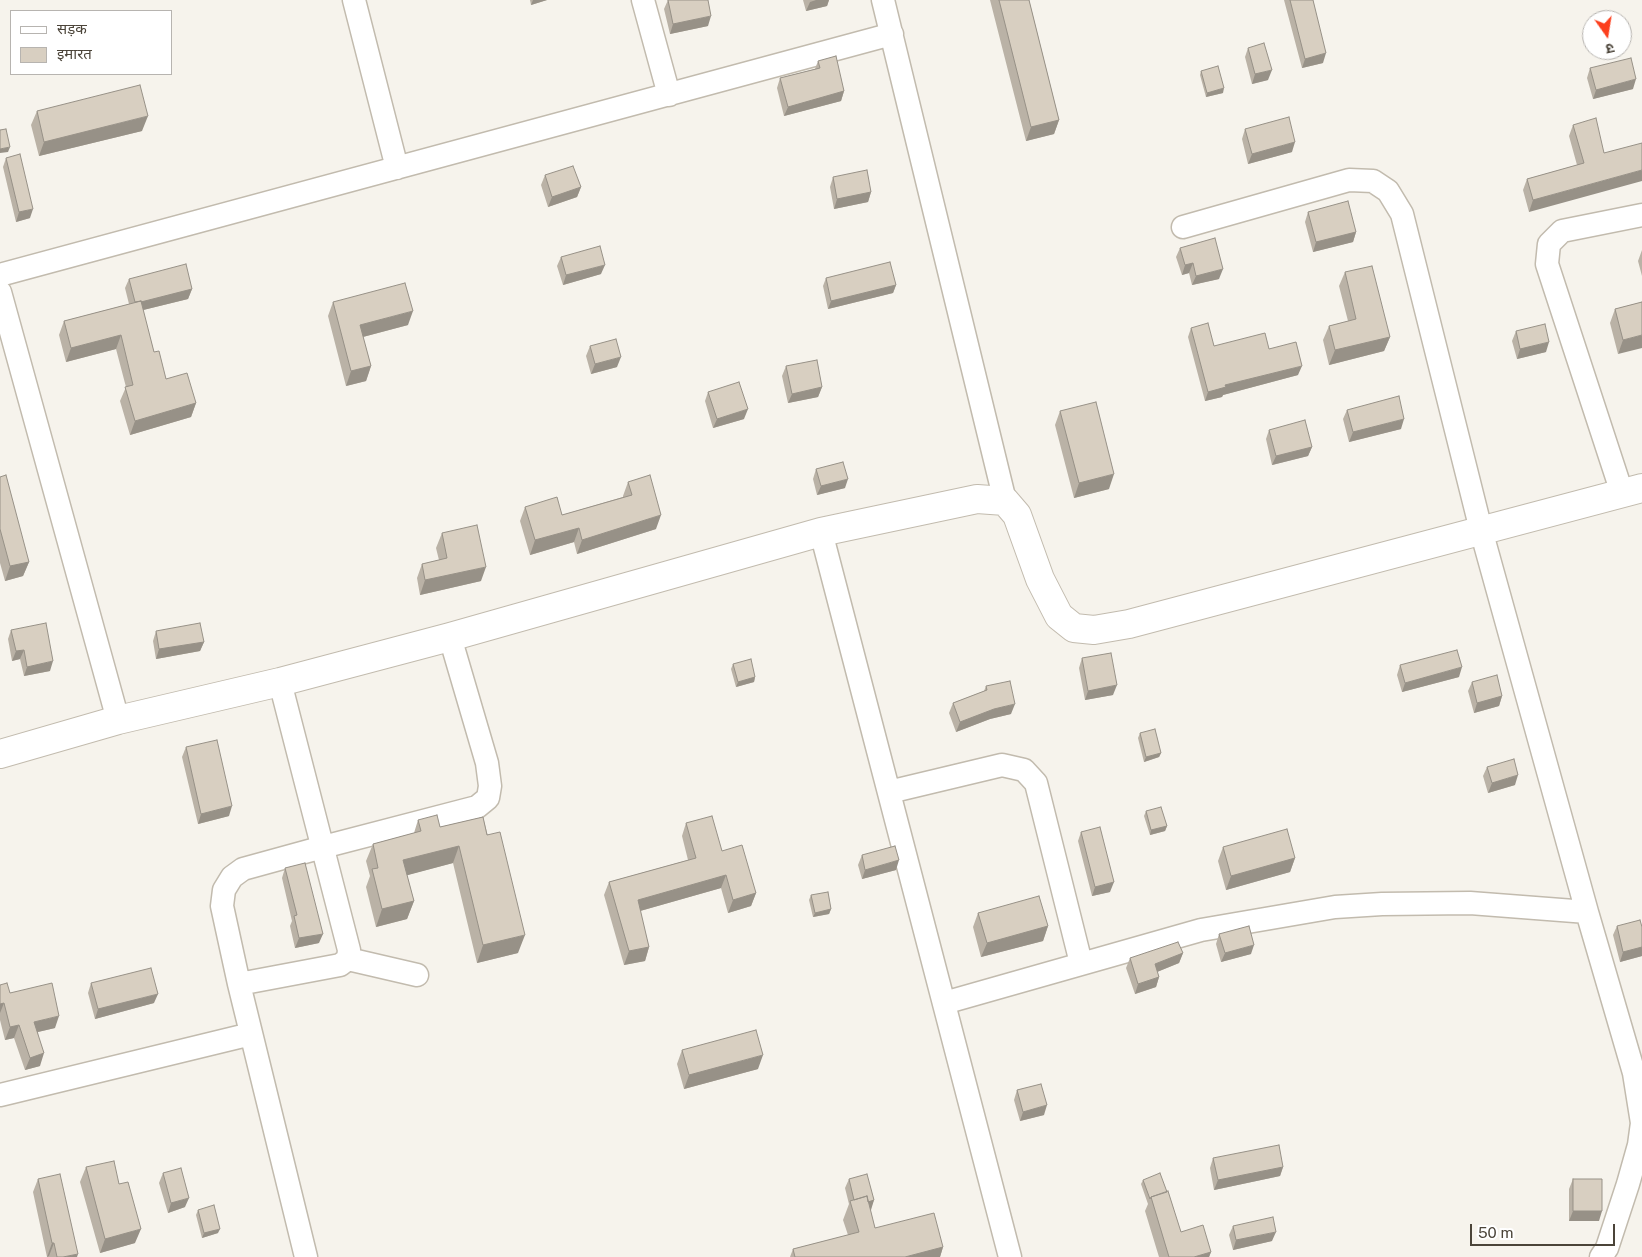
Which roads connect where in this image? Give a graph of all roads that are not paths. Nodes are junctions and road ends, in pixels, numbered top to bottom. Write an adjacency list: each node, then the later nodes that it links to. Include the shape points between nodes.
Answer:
1 (354, 0): 6 (street)
2 (643, 0): 5 (street)
3 (883, 0): 4 (street)
4 (892, 34): 5 (street); 12 (street)
5 (668, 95): 6 (street)
6 (397, 168): 9 (street)
7 (1642, 215): 11 (street, via 1562,231 1549,244 1547,264)
8 (1183, 227): 13 (street, via 1349,180 1373,181 1388,191 1402,214)
9 (0, 275)
10 (0, 292): 17 (street)
11 (1632, 490): 13 (street)
12 (1005, 501): 13 (street, via 1017,515 1040,579 1060,616 1074,628 1094,630 1129,624); 14 (street, via 977,499)
13 (1481, 530): 21 (street)
14 (821, 532): 15 (street); 19 (street)
15 (450, 637): 16 (street); 20 (street, via 487,763 488,798 477,807)
16 (280, 682): 17 (street); 20 (street)
17 (118, 720): 18 (street)
18 (0, 754)
19 (889, 792): 23 (street, via 1002,765 1024,770 1036,783); 26 (street)
20 (323, 847): 22 (street, via 349,950); 25 (street, via 243,869 232,877 224,890 222,906)
21 (1588, 912): 23 (street, via 1470,903 1335,908 1201,930); 31 (street, via 1634,1072 1642,1123 1628,1184 1607,1248)
22 (348, 959): 24 (street); 25 (street, via 340,965)
23 (1081, 963): 26 (street)
24 (416, 975)
25 (239, 984): 27 (street)
26 (944, 1003): 30 (street)
27 (251, 1034): 28 (street); 29 (street)
28 (0, 1095)
29 (306, 1257)
30 (1010, 1257)
31 (1601, 1257)

